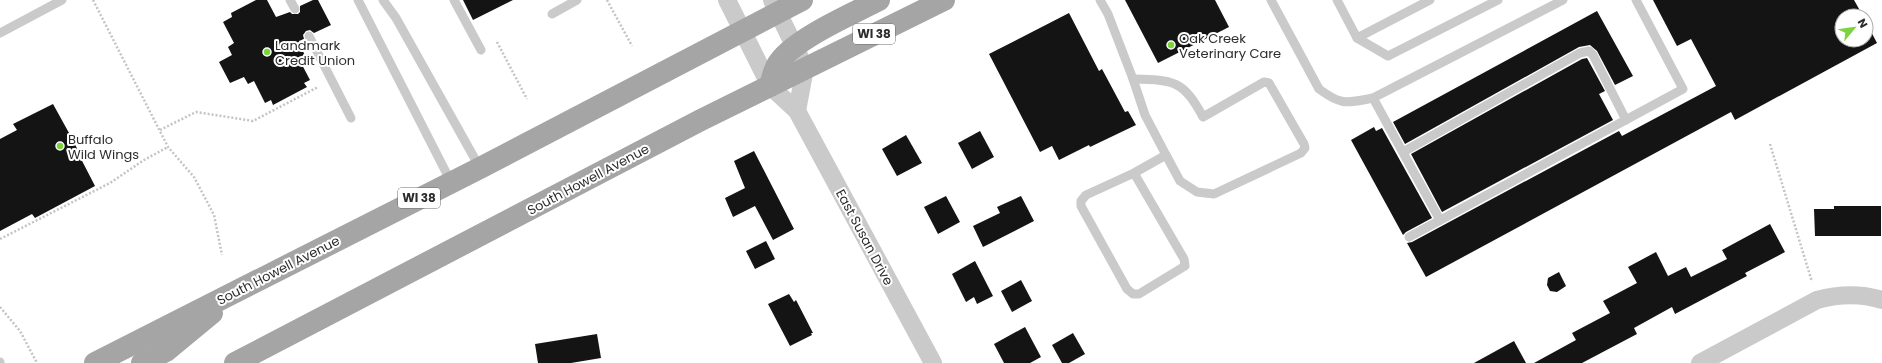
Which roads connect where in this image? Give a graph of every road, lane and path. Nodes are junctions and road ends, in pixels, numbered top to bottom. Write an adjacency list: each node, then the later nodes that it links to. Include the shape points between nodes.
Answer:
1 (62, 0): 24 (lane)
2 (93, 0): 40 (path)
3 (290, 0): 21 (lane)
4 (358, 0): 47 (lane)
5 (383, 0): 45 (lane, via 396,18)
6 (454, 0): 30 (lane)
7 (578, 0): 22 (lane)
8 (607, 0): 28 (path)
9 (727, 0): 23 (street)
10 (802, 0): 20 (main road, South Howell Avenue / WI 38)
11 (879, 0): 29 (main road)
12 (944, 0): 31 (main road, South Howell Avenue / WI 38)
13 (1100, 0): 32 (lane)
14 (1271, 0): 35 (lane, via 1319,89 1332,99 1346,103)
15 (1337, 0): 26 (lane)
16 (1430, 0): 26 (lane)
17 (1498, 0): 26 (lane, via 1388,56)
18 (1564, 0): 35 (lane)
19 (1636, 0): 39 (lane, via 1682,89)
20 (775, 6): 23 (main road, South Howell Avenue / WI 38); 29 (street)
21 (295, 9)
22 (552, 14)
23 (742, 31): 34 (street); 45 (main road, South Howell Avenue / WI 38)
24 (0, 33)
25 (309, 36): 33 (lane)
26 (1357, 38)
27 (497, 42): 36 (path)
28 (632, 46)
29 (795, 47): 31 (street); 34 (main road, via 778,63)
30 (481, 50)
31 (805, 68): 34 (main road, South Howell Avenue / WI 38); 37 (street)
32 (1133, 79): 44 (lane, via 1145,115); 44 (lane, via 1162,79 1179,84 1192,97 1203,117 1264,82 1269,83 1304,144 1301,153 1214,194 1197,192 1180,180)
33 (332, 80): 38 (lane); 40 (path, via 253,122 196,112)
34 (770, 86): 37 (street, East Susan Drive); 59 (main road, South Howell Avenue / WI 38)
35 (1373, 98): 43 (lane)
36 (527, 99)
37 (797, 111): 60 (street, East Susan Drive)
38 (351, 118)
39 (1626, 120): 43 (lane, via 1589,51 1580,53); 48 (lane)
40 (160, 130): 42 (path)
41 (1770, 144): 53 (path)
42 (168, 147): 50 (path, via 110,183); 51 (path, via 194,177 214,215)
43 (1403, 152): 48 (lane)
44 (1166, 155): 46 (lane)
45 (480, 168): 47 (main road, South Howell Avenue / WI 38)
46 (1134, 173): 46 (lane, via 1086,195 1081,201 1081,206 1127,289 1133,294 1140,294 1185,266 1184,259)
47 (451, 182): 52 (main road, South Howell Avenue / WI 38)
48 (1440, 220): 49 (lane)
49 (1409, 237)
50 (0, 239)
51 (222, 255)
52 (246, 285): 57 (main road, South Howell Avenue / WI 38); 58 (main road, via 166,351)
53 (1817, 300): 54 (street, via 1853,294); 61 (street)
54 (1882, 300)
55 (0, 307): 56 (path, via 20,331)
56 (37, 363)
57 (95, 363)
58 (142, 363)
59 (235, 363)
60 (933, 363)
61 (1700, 363)

